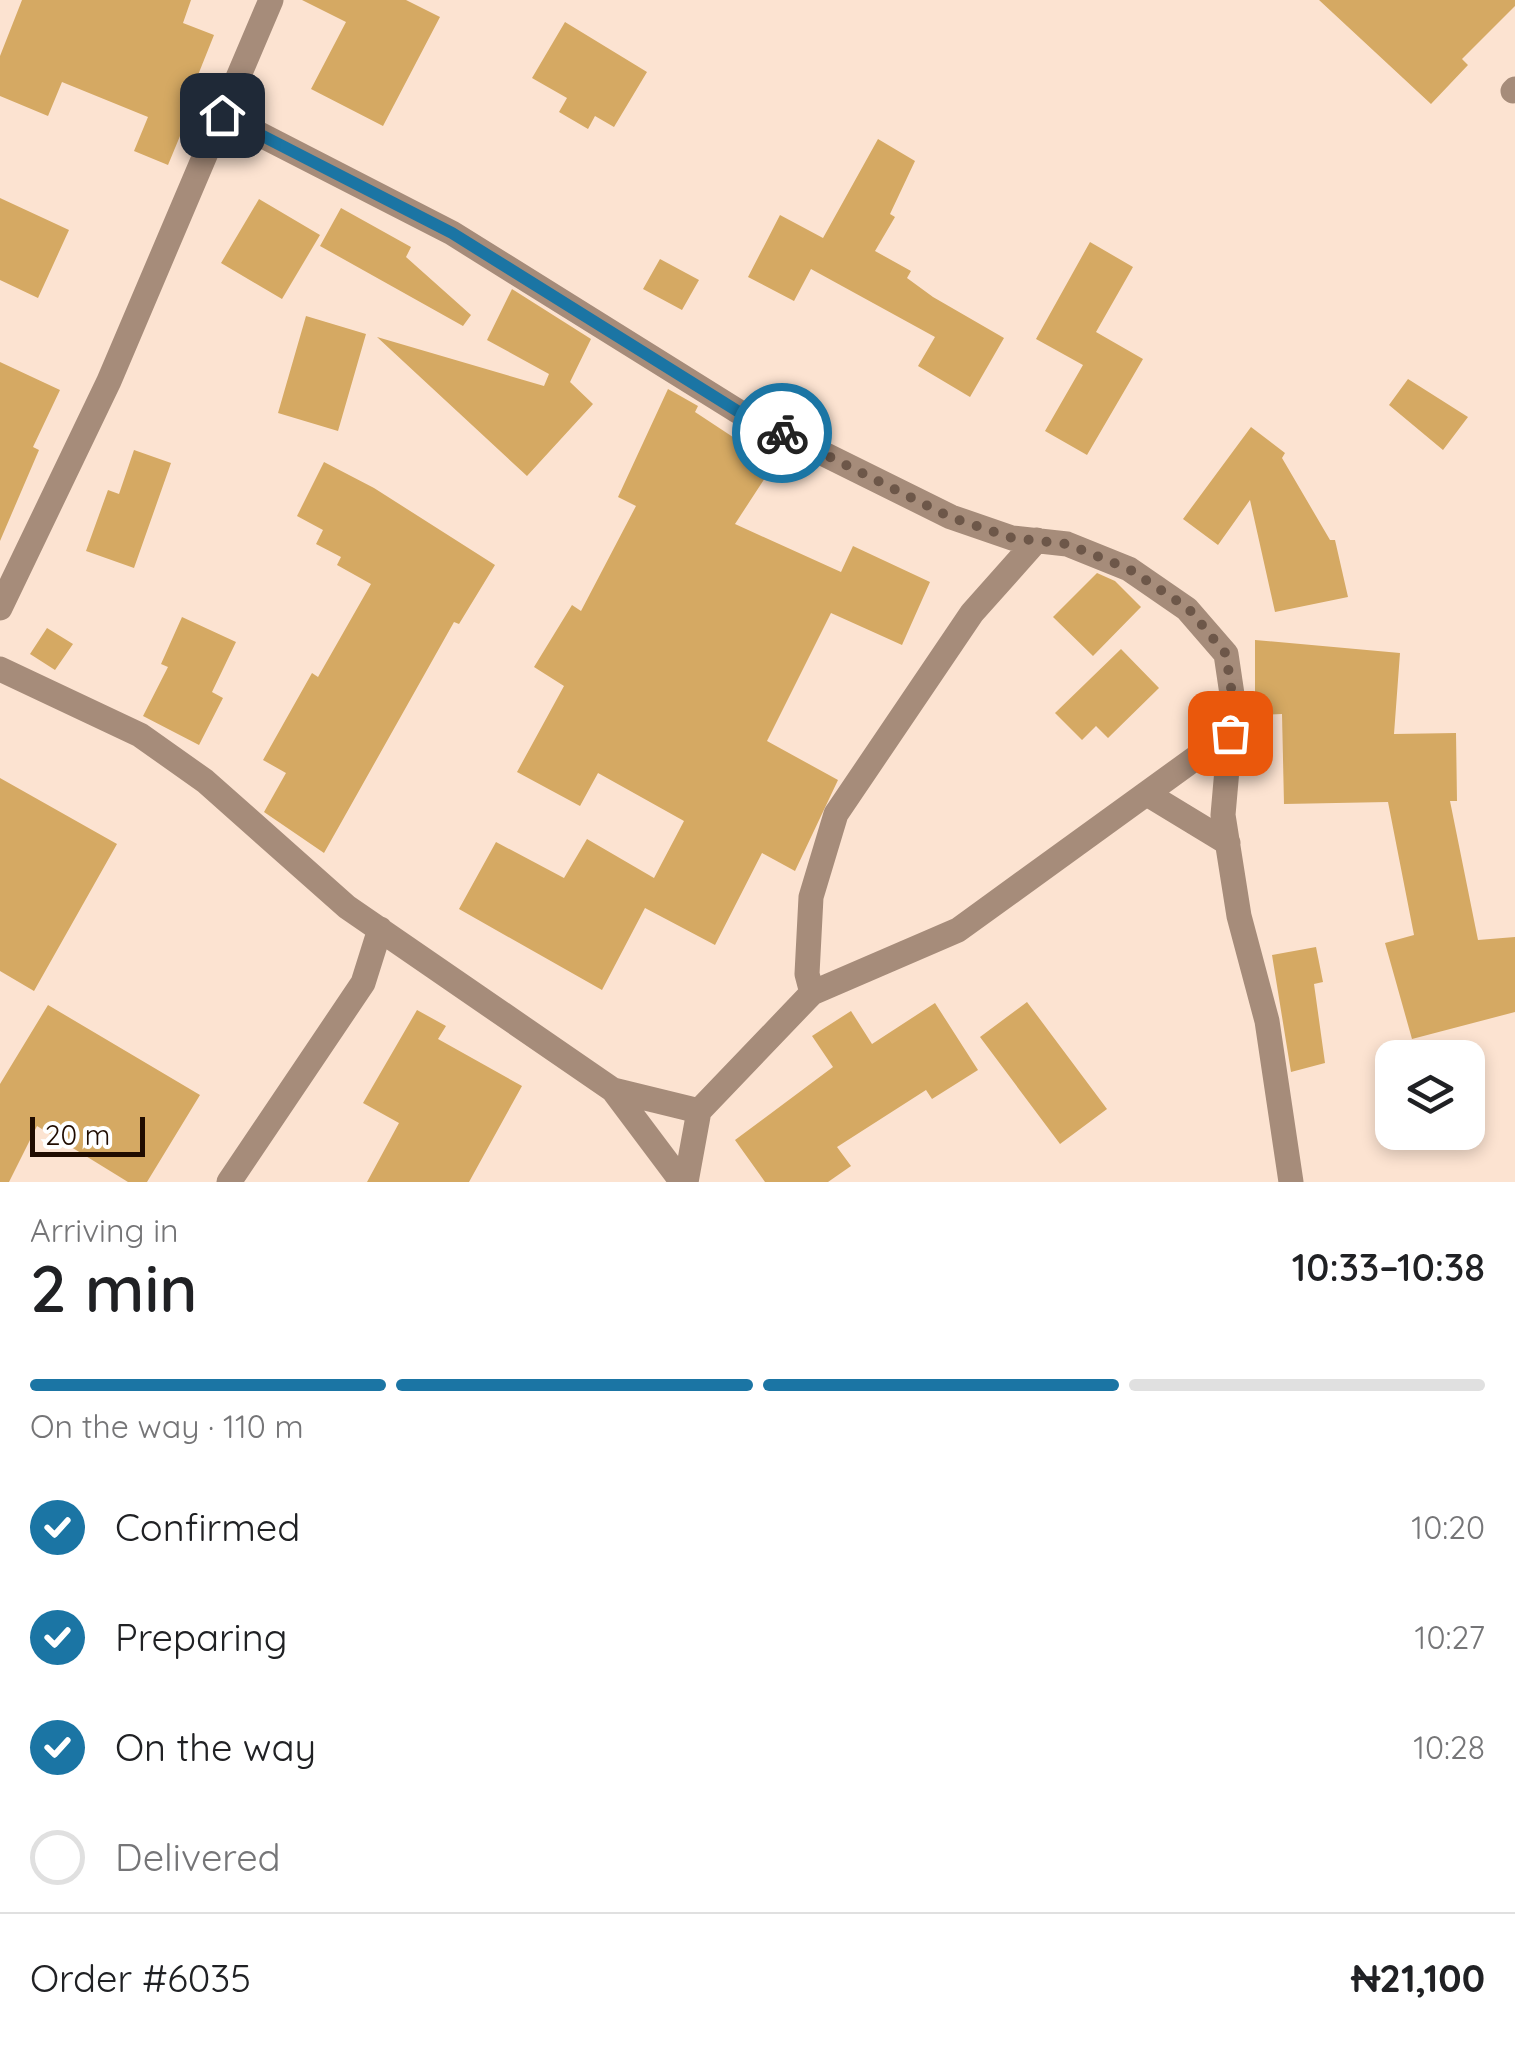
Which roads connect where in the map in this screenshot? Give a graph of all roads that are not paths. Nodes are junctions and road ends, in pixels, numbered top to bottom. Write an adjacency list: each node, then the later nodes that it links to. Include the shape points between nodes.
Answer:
1 (270, 0): 2 (street)
2 (222, 115): 3 (street, via 452,233 739,412 950,517); 4 (street, via 109,381)
3 (1036, 540): 6 (street, via 1067,544 1129,569 1188,608 1226,654); 10 (street, via 972,613 836,814 811,896)
4 (1, 604)
5 (0, 669): 9 (street, via 140,735)
6 (1230, 733): 7 (street); 8 (street, via 1223,814)
7 (1150, 795): 8 (street); 10 (street, via 958,930)
8 (1228, 843): 15 (street, via 1267,1022)
9 (380, 928): 11 (street); 13 (street, via 363,983)
10 (812, 993): 12 (street)
11 (613, 1090): 12 (street); 14 (street)
12 (699, 1111): 14 (street)
13 (229, 1182)
14 (684, 1182)
15 (1291, 1182)

